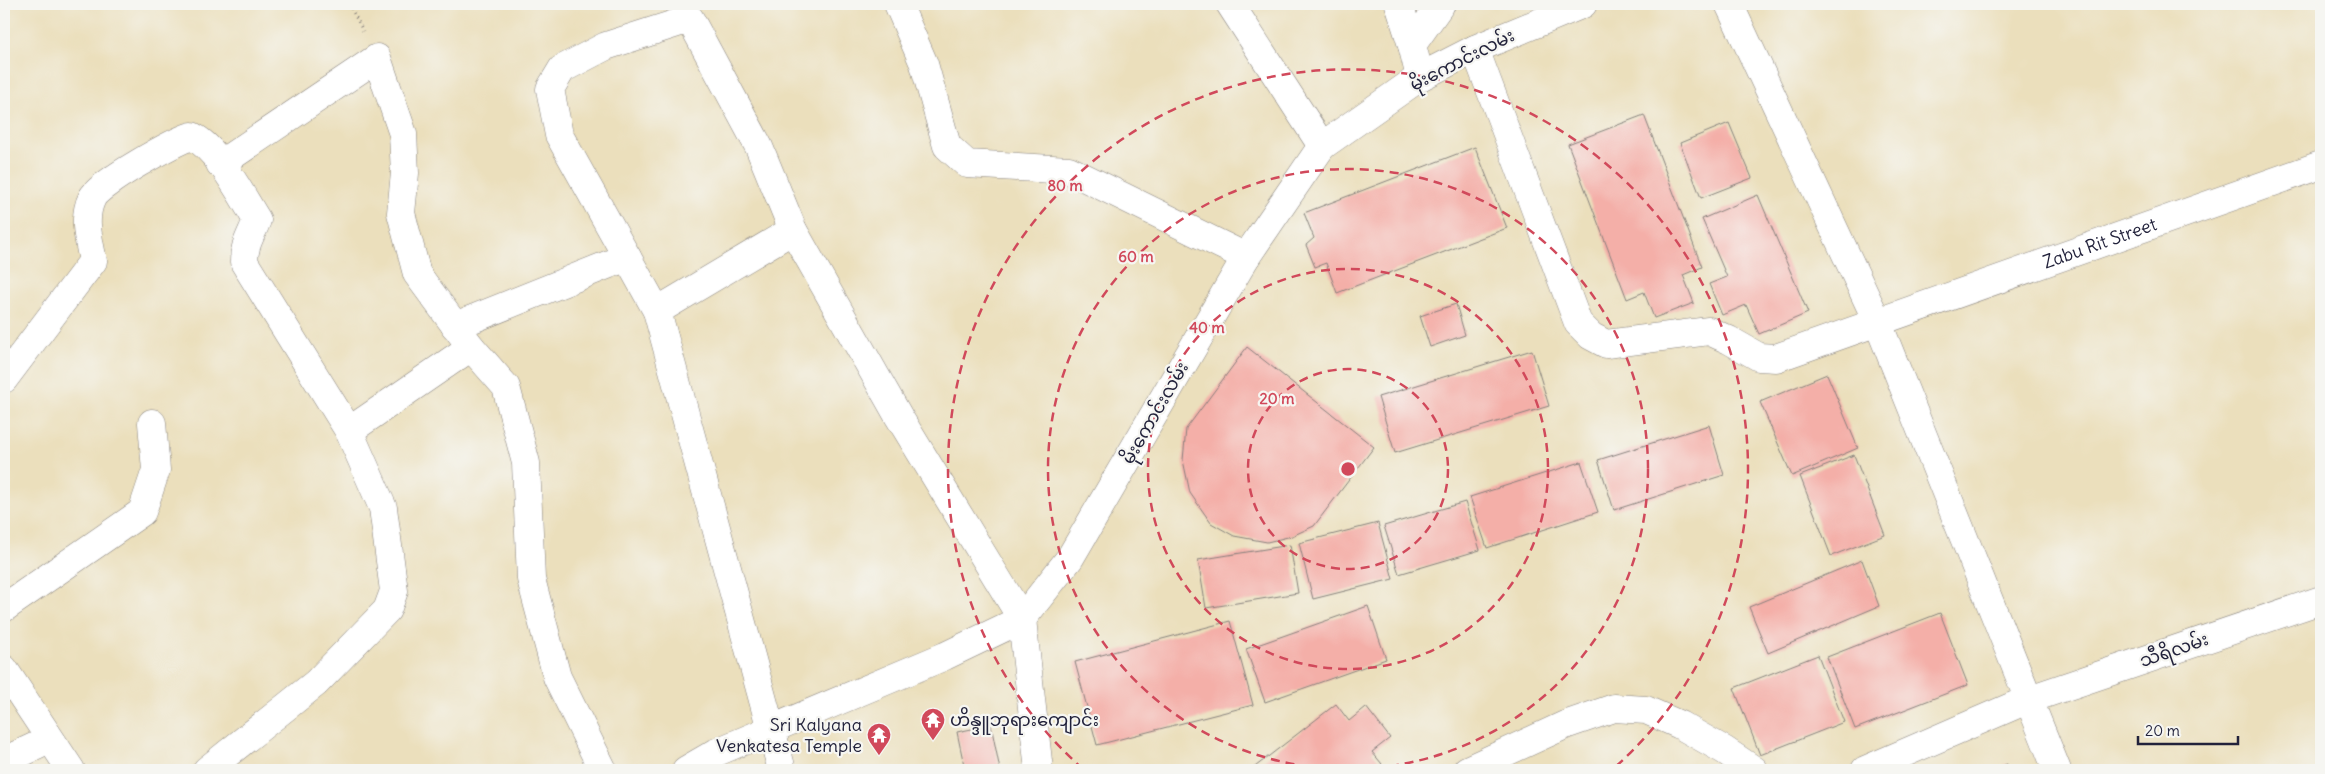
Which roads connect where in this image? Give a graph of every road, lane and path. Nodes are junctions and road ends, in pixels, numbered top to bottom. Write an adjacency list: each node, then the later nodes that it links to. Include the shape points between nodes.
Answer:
1 (898, 4): 15 (street, via 924,64 947,146 967,164 1069,170)
2 (1230, 4): 10 (street)
3 (1399, 4): 7 (street)
4 (1440, 4): 7 (street)
5 (1583, 4): 8 (street, မိုးကောင်းလမ်း)
6 (1729, 4): 17 (street)
7 (1412, 45): 9 (street)
8 (1475, 49): 9 (street, မိုးကောင်းလမ်း); 17 (street, Zabu Rit Street, via 1578,323 1591,336 1606,344 1709,331 1758,357 1776,358)
9 (1420, 77): 10 (street, မိုးကောင်းလမ်း)
10 (1322, 146): 15 (street, မိုးကောင်းလမ်း)
11 (220, 164): 18 (street, via 377,58 402,134 405,173 400,213 418,274); 20 (street, via 201,140 192,136 180,139 132,167 93,196 86,218 93,261); 22 (street, via 257,220 245,244 244,262)
12 (2321, 165): 17 (street, Zabu Rit Street)
13 (794, 230): 14 (street, via 759,147 690,18 606,46 562,68 550,89 559,135); 16 (street); 25 (street, via 899,417)
14 (627, 257): 16 (street); 18 (street)
15 (1246, 257): 25 (street, မိုးကောင်းလမ်း, via 1070,558)
16 (657, 311): 28 (street)
17 (1878, 323): 27 (street)
18 (455, 326): 19 (street)
19 (471, 348): 22 (street); 33 (street, via 506,387 526,463 531,579 557,677)
20 (4, 379)
21 (152, 423): 24 (street, via 156,470 142,512)
22 (349, 431): 32 (street, via 382,508 394,591 387,610 316,683)
23 (2321, 600): 27 (street, သီရိလမ်း)
24 (4, 608)
25 (1022, 619): 28 (street, မိုးကောင်းလမ်း, via 944,656); 36 (street)
26 (4, 669): 29 (street)
27 (2027, 700): 39 (street, သီရိလမ်း); 40 (street)
28 (772, 728): 34 (street, မိုးကောင်းလမ်း, via 717,752); 35 (street)
29 (50, 740): 30 (street); 31 (street)
30 (4, 761)
31 (71, 770)
32 (207, 770)
33 (603, 770)
34 (686, 770)
35 (782, 770)
36 (1039, 770)
37 (1466, 770): 38 (street, via 1565,725 1614,708 1646,710 1680,725)
38 (1754, 770)
39 (1865, 770)
40 (2057, 770)

